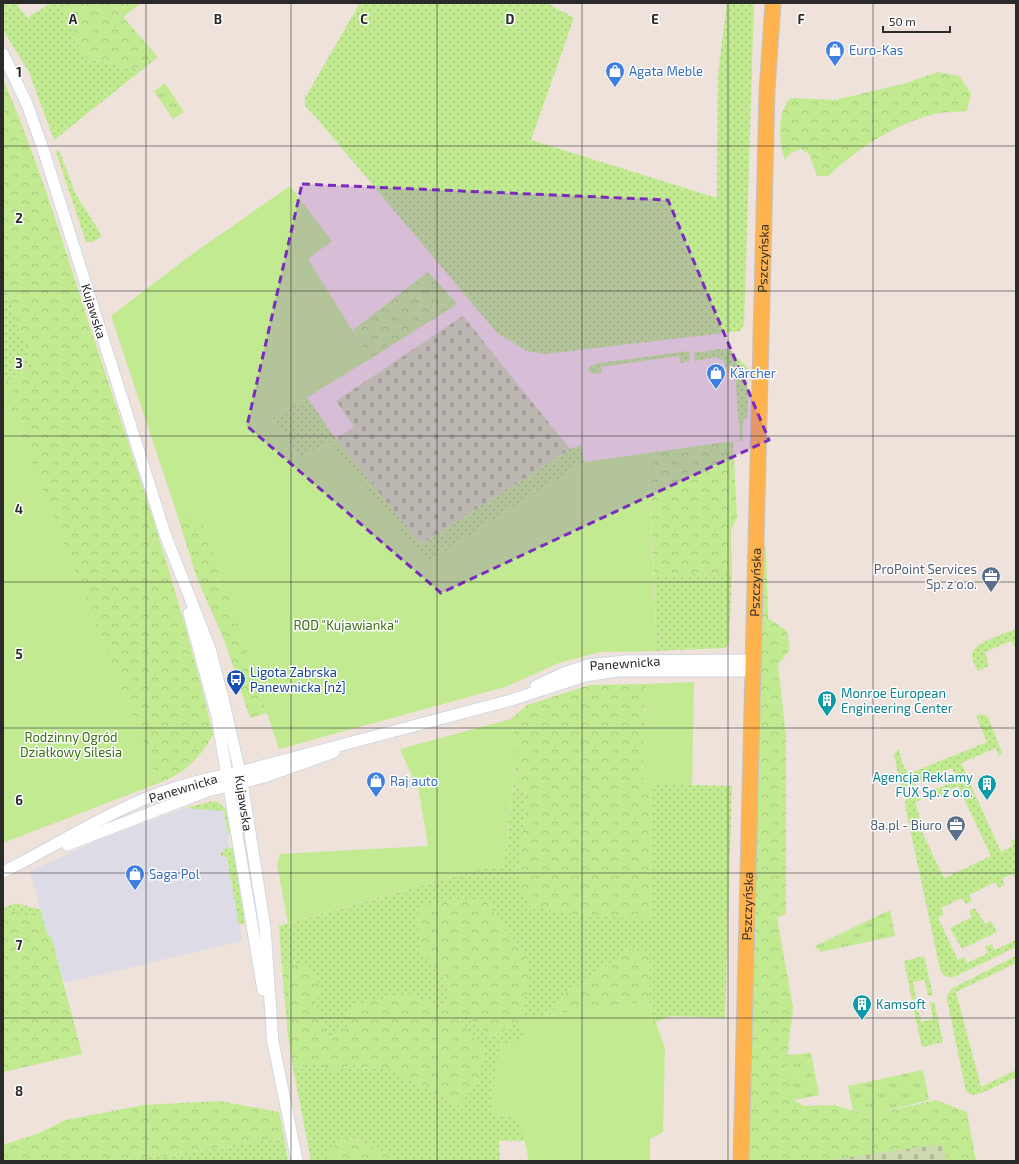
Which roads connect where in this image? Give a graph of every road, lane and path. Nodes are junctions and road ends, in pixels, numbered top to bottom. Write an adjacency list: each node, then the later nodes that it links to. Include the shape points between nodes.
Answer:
1 (773, 3): 4 (main road, Pszczyńska, via 766,97)
2 (3, 54): 3 (street, Kujawska, via 27,104 43,150)
3 (178, 570): 6 (street, Kujawska, via 210,649); 8 (street, Kujawska, via 210,683)
4 (754, 665): 5 (street, Panewnicka, via 617,671 585,676 503,702); 16 (main road, Pszczyńska)
5 (356, 741): 6 (street, Panewnicka); 7 (street, Panewnicka, via 330,754)
6 (241, 777): 7 (street, Panewnicka); 8 (street, Panewnicka); 10 (street, Kujawska)
7 (264, 777): 10 (street, via 249,789)
8 (228, 780): 9 (street, Panewnicka); 11 (street, Kujawska); 12 (street, Panewnicka, via 196,781 131,805)
9 (207, 791): 11 (street, via 224,797); 12 (street, Panewnicka)
10 (246, 812): 14 (street, Kujawska, via 265,928)
11 (234, 813): 14 (street, Kujawska)
12 (44, 852): 13 (street, Panewnicka)
13 (3, 872)
14 (273, 1044): 15 (street, Kujawska)
15 (296, 1161)
16 (741, 1161)

